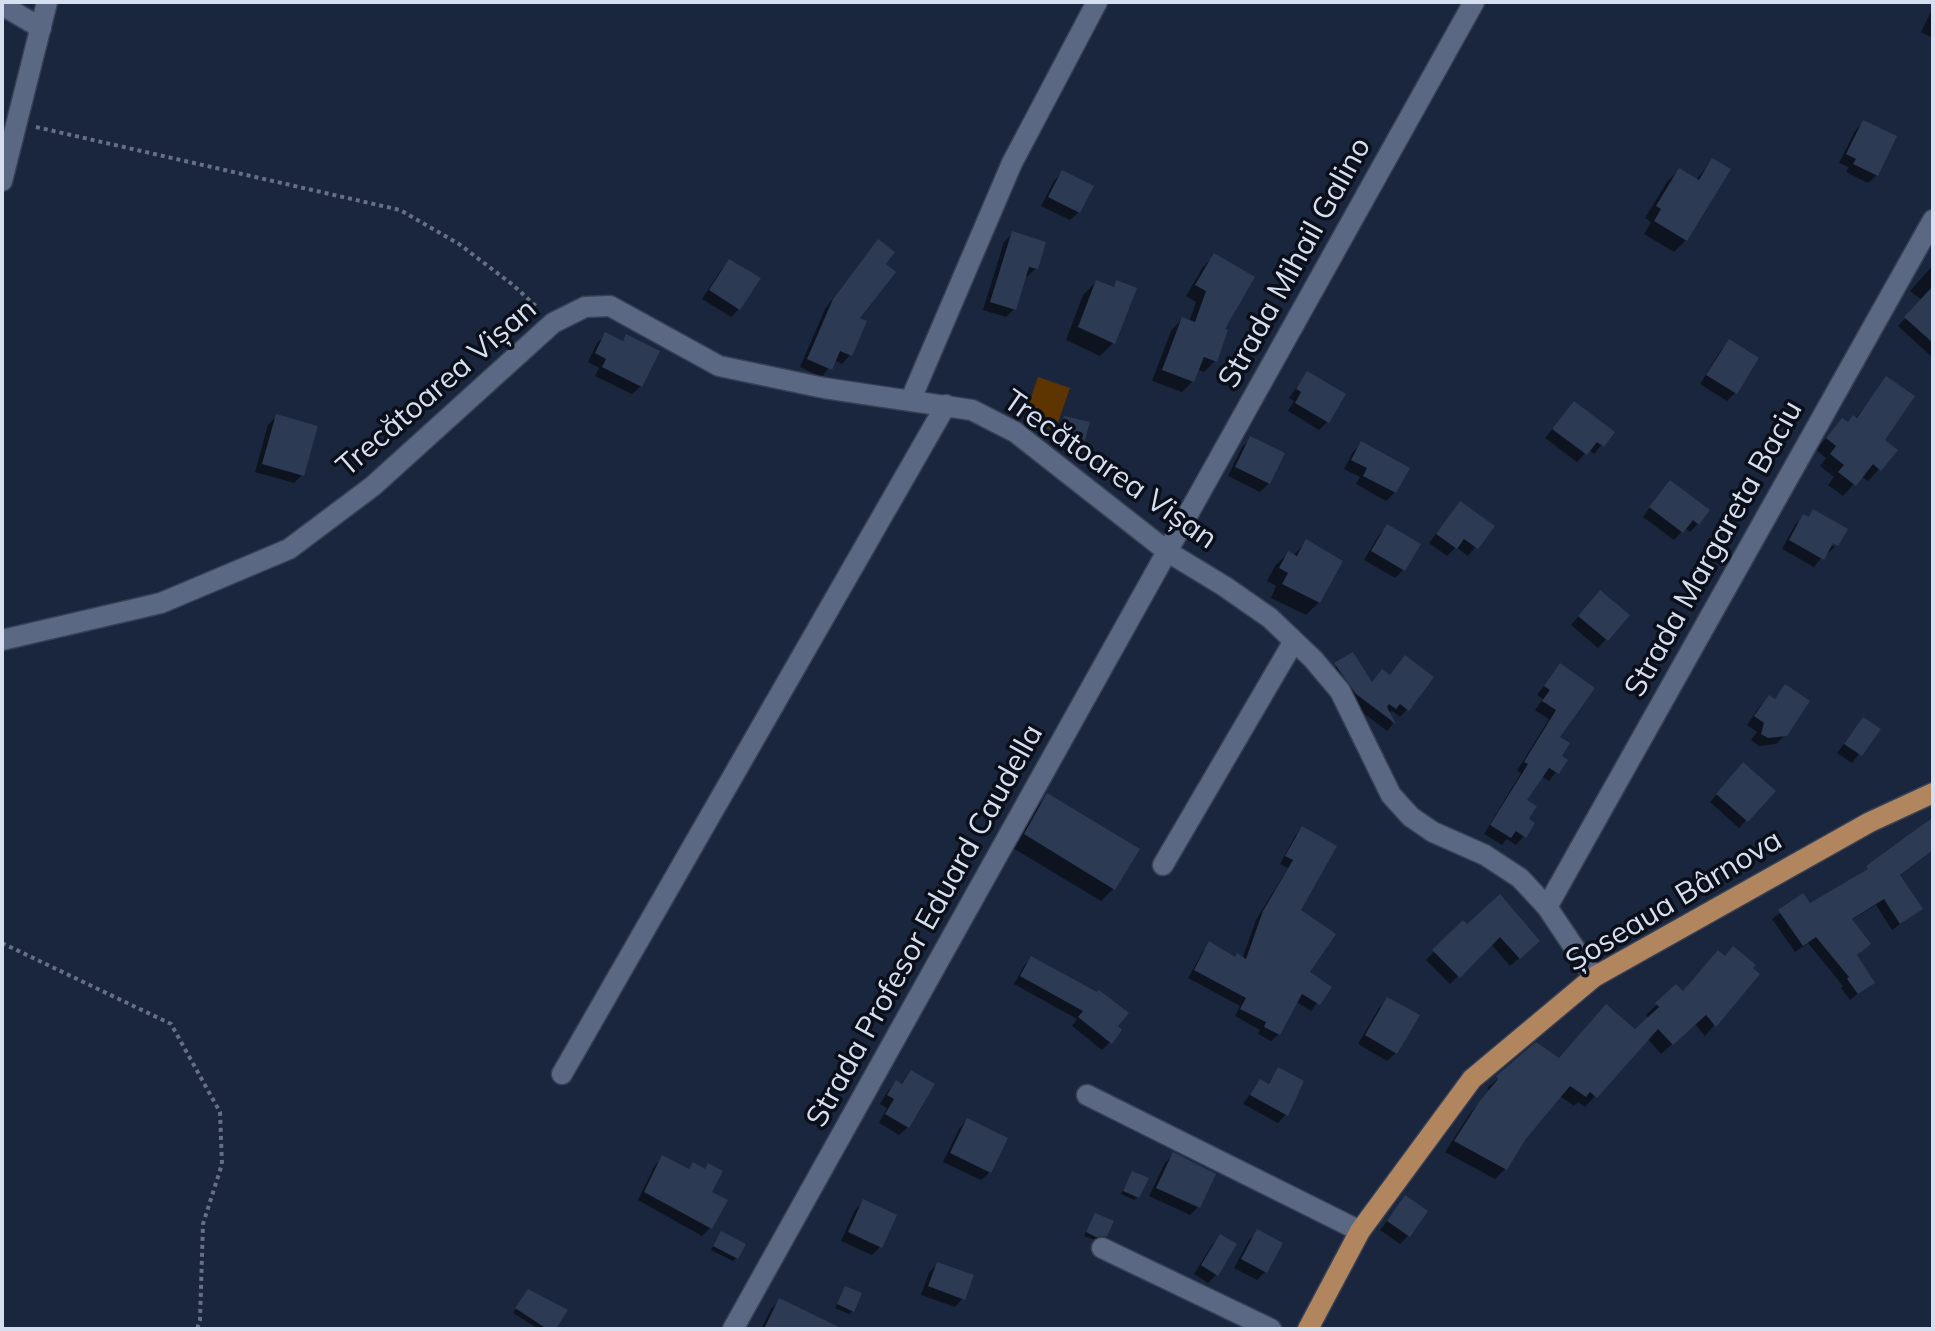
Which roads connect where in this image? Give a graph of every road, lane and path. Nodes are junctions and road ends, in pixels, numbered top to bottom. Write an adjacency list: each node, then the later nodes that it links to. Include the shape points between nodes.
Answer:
1 (47, 2): 5 (street)
2 (1097, 2): 10 (street, via 1012,163)
3 (1474, 2): 12 (street, Strada Mihail Galino)
4 (2, 5): 5 (street)
5 (41, 28): 6 (street)
6 (18, 123): 7 (street); 9 (path, via 400,210 459,244)
7 (2, 181)
8 (1933, 220): 17 (street, Strada Margareta Baciu)
9 (553, 323): 10 (street, Trecătoarea Vișan, via 585,307 610,306 719,366); 13 (street, Trecătoarea Vișan, via 373,486 289,549 161,603)
10 (911, 399): 11 (street, Trecătoarea Vișan)
11 (946, 405): 12 (street, Trecătoarea Vișan, via 972,410 1015,432); 20 (street)
12 (1168, 552): 14 (street, Trecătoarea Vișan, via 1270,618); 25 (street, Strada Profesor Eduard Caudella)
13 (2, 640)
14 (1294, 641): 16 (street); 17 (street, Trecătoarea Vișan, via 1340,691 1391,795 1411,817 1520,878)
15 (1933, 793): 19 (main road, Șoseaua Bârnova, via 1870,822)
16 (1163, 865)
17 (1547, 907): 19 (street, Trecătoarea Vișan)
18 (2, 943): 24 (path, via 171,1024 220,1112 222,1164 203,1224)
19 (1594, 977): 22 (main road, Șoseaua Bârnova, via 1472,1079)
20 (562, 1074)
21 (1087, 1095): 22 (street)
22 (1360, 1231): 27 (main road, Șoseaua Bârnova)
23 (1102, 1248): 26 (street)
24 (197, 1329)
25 (733, 1329)
26 (1271, 1329)
27 (1308, 1329)

